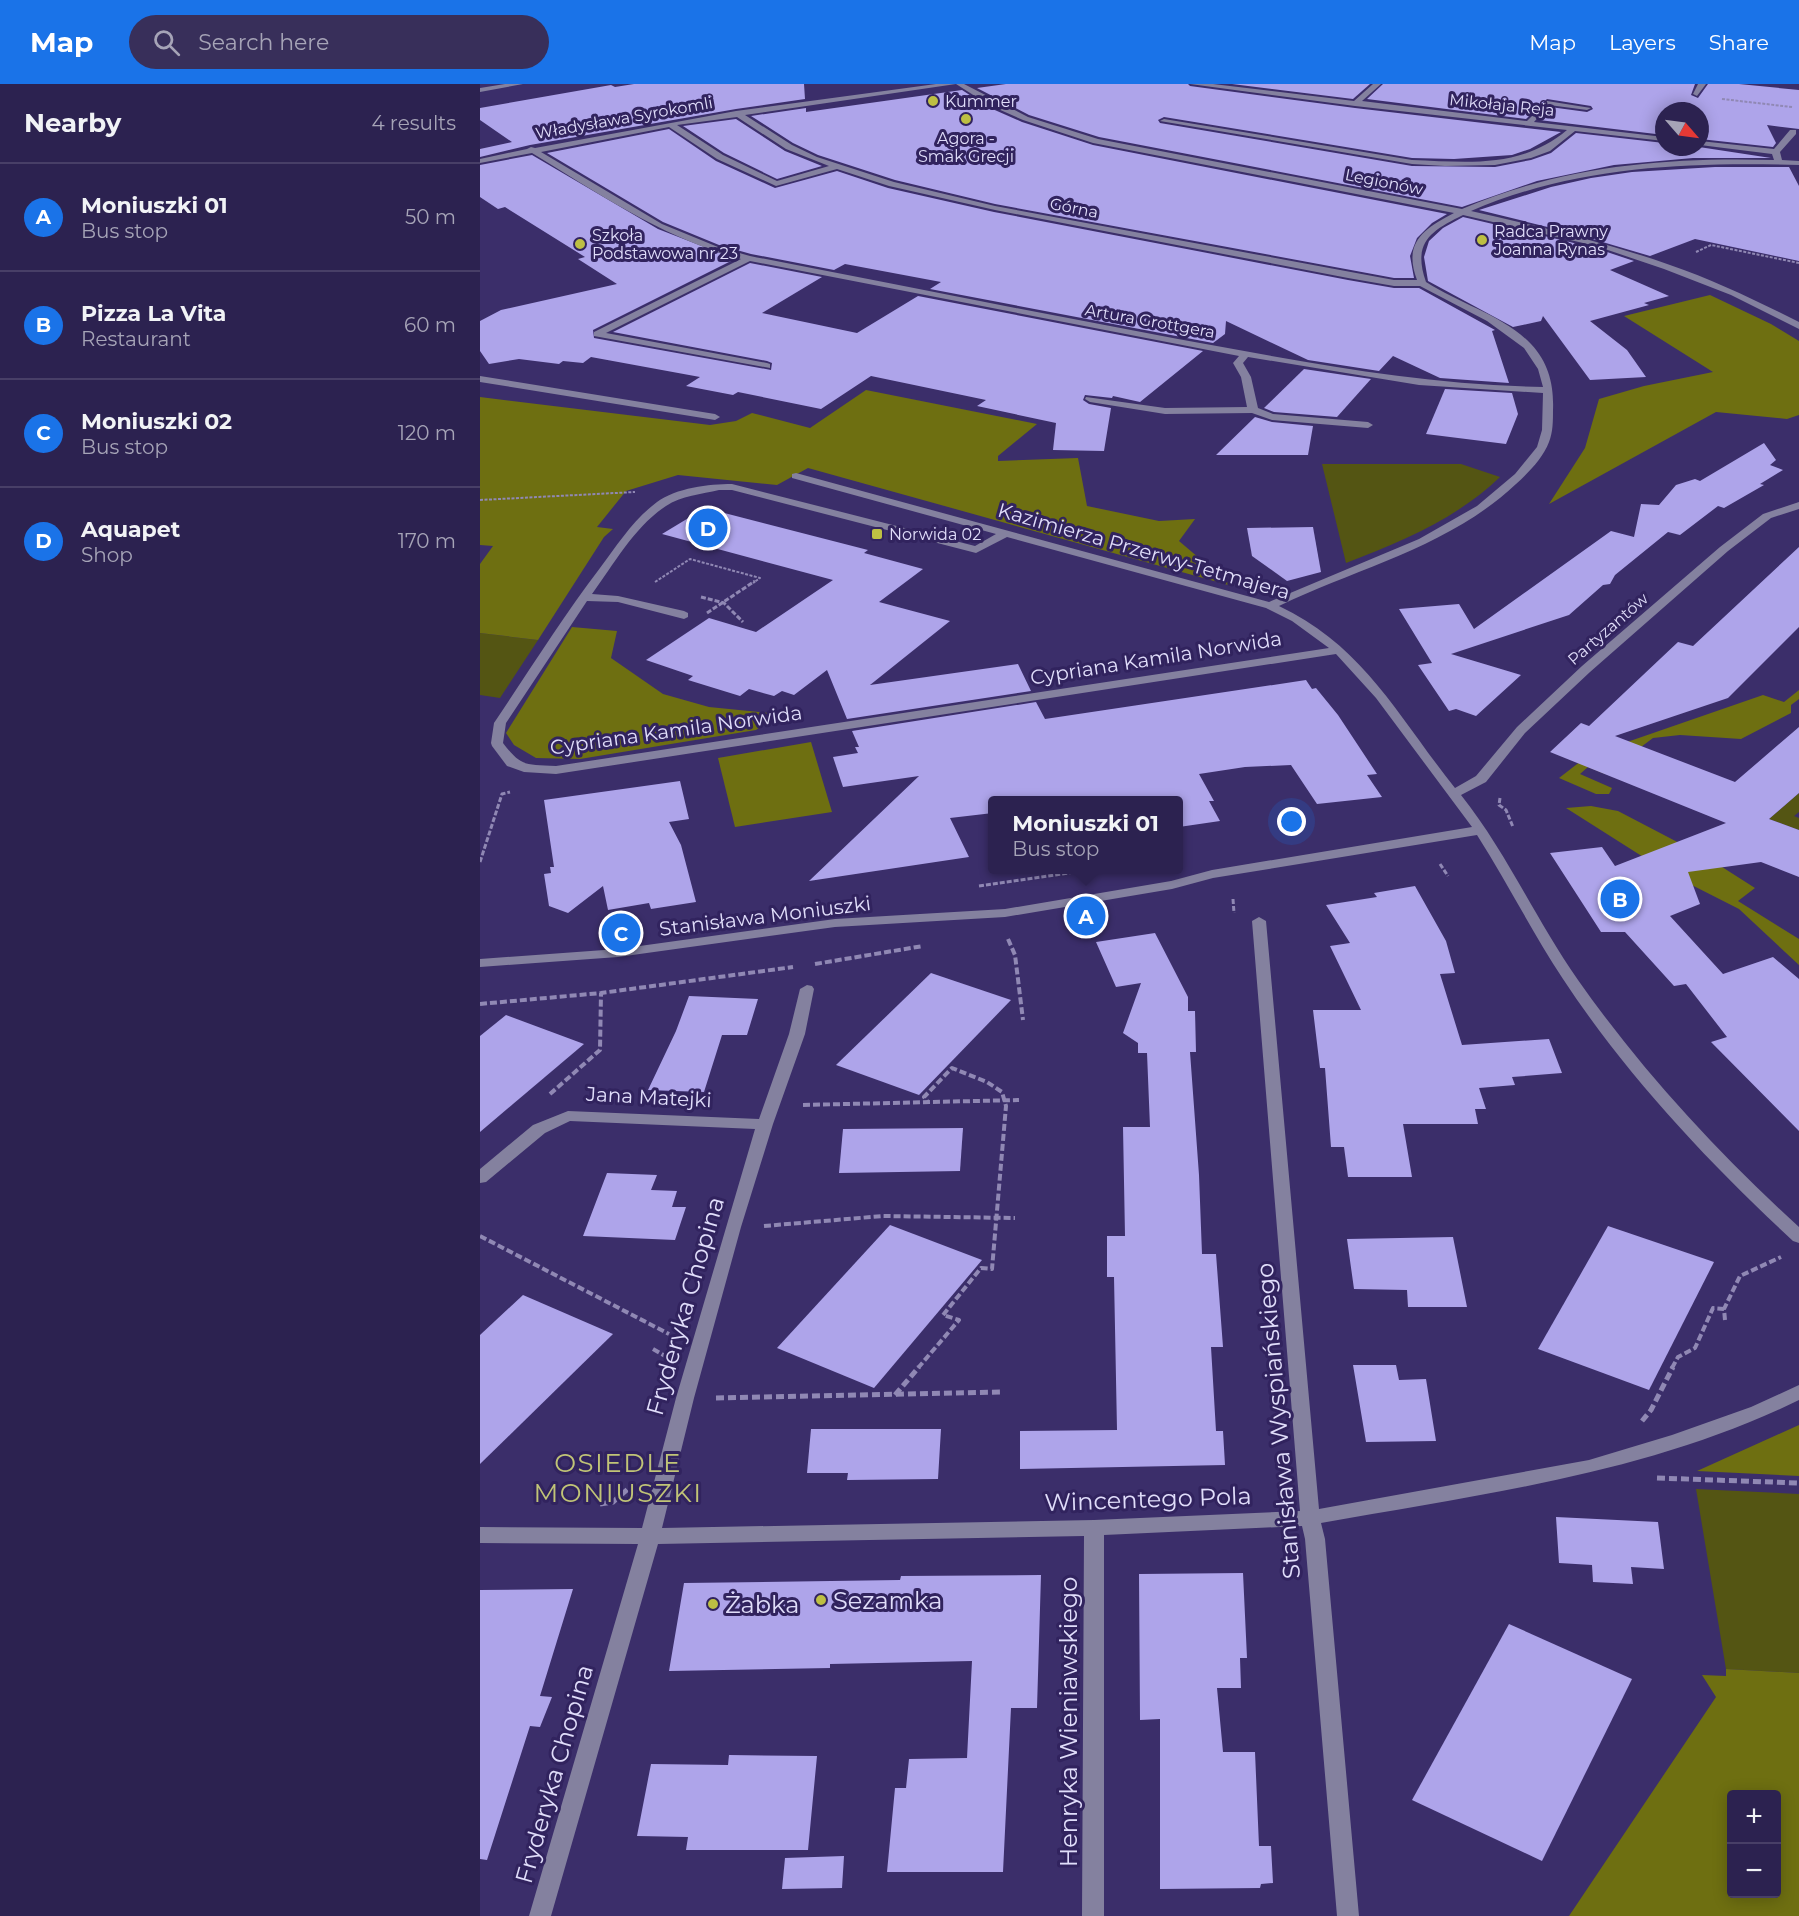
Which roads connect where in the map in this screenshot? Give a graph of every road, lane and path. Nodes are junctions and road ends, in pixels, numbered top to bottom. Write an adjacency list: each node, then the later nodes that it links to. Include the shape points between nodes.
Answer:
1 (519, 84): 7 (street)
2 (952, 84): 12 (street, Władysława Syrokomli)
3 (959, 84): 26 (street, Legionów, via 1009,113 1084,139)
4 (1194, 84): 9 (street, Mikołaja Reja)
5 (1377, 84): 9 (street)
6 (1702, 84): 8 (street)
7 (480, 90)
8 (1697, 94): 11 (path)
9 (1355, 104): 14 (street, Mikołaja Reja)
10 (1587, 108): 14 (street, via 1547,103)
11 (1799, 108)
12 (736, 113): 15 (street, Władysława Syrokomli); 25 (street, Górna, via 789,147)
13 (1164, 121): 16 (street, via 1436,163 1525,156 1544,150)
14 (1529, 123): 16 (street, Mikołaja Reja)
15 (670, 124): 20 (street, Władysława Syrokomli); 25 (street, via 720,157 776,184)
16 (1573, 129): 18 (street, Mikołaja Reja)
17 (1793, 132): 21 (street)
18 (1655, 138)
19 (1709, 144): 21 (street)
20 (531, 149): 22 (street, Władysława Syrokomli); 28 (street, Artura Grottgera, via 659,226 705,246)
21 (1776, 152): 23 (street)
22 (480, 161)
23 (1778, 162): 24 (street); 26 (street, via 1700,163 1590,174 1506,194)
24 (1799, 163)
25 (835, 167): 30 (street, Górna, via 995,208 1382,281)
26 (1461, 212): 30 (street, via 1430,231 1418,244 1414,258); 31 (street, Legionów, via 1638,258 1721,288)
27 (1693, 253): 29 (path, via 1711,245)
28 (748, 258): 32 (street, Artura Grottgera); 33 (street, via 597,334)
29 (1799, 263)
30 (1422, 283): 35 (street, via 1513,334 1542,366)
31 (1799, 326)
32 (1246, 354): 35 (street, Artura Grottgera, via 1434,384); 37 (street, via 1238,363 1246,377)
33 (767, 366)
34 (480, 378): 38 (street)
35 (1549, 390): 48 (street, via 1545,438 1535,457 1493,500 1420,545 1300,590)
36 (1090, 399): 37 (street, via 1165,411)
37 (1253, 410): 39 (street, via 1272,417)
38 (715, 417)
39 (1368, 425)
40 (796, 476): 44 (street, Kazimierza Przerwy-Tetmajera)
41 (583, 495): 42 (path)
42 (480, 500)
43 (1799, 505): 53 (street, Partyzantów, via 1767,516 1724,549 1521,730 1481,779)
44 (1007, 533): 46 (street, Cypriana Kamila Norwida, via 976,550 752,491 719,487 685,494 651,512); 48 (street, Kazimierza Przerwy-Tetmajera)
45 (652, 584): 47 (path, via 690,559 760,578)
46 (584, 597): 49 (street, via 618,599); 51 (street, Cypriana Kamila Norwida, via 496,734 497,743 512,763 524,768 556,770)
47 (724, 603): 49 (path, via 711,612); 50 (path)
48 (1270, 606): 51 (street, Kazimierza Przerwy-Tetmajera, via 1315,628)
49 (684, 615)
50 (743, 622)
51 (1340, 650): 53 (street, Kazimierza Przerwy-Tetmajera, via 1384,697)
52 (513, 791): 57 (path, via 502,794)
53 (1453, 794): 55 (street, Kazimierza Przerwy-Tetmajera)
54 (1512, 824): 56 (path)
55 (1480, 830): 63 (street, Stanisława Moniuszki, via 1005,913 835,923 618,953); 81 (street, Kazimierza Przerwy-Tetmajera, via 1570,979 1642,1074 1748,1191)
56 (1518, 835)
57 (480, 862)
58 (1245, 897): 59 (path)
59 (1222, 901)
60 (1259, 921): 95 (street, Stanisława Wyspiańskiego)
61 (1008, 941): 69 (path, via 1014,955)
62 (927, 946): 64 (path)
63 (480, 963)
64 (808, 965)
65 (796, 966): 67 (path)
66 (807, 989): 74 (street, Fryderyka Chopina, via 797,1034)
67 (601, 993): 68 (path); 70 (path, via 600,1050)
68 (480, 1004)
69 (1023, 1020)
70 (548, 1095)
71 (1004, 1100): 72 (path); 73 (path); 73 (path, via 1002,1092 987,1082 952,1068 924,1097); 77 (path)
72 (1019, 1100)
73 (928, 1102): 74 (path)
74 (772, 1106): 75 (street, Fryderyka Chopina)
75 (765, 1124): 76 (street, Jana Matejki, via 568,1116 539,1129); 79 (street, Fryderyka Chopina)
76 (480, 1178)
77 (996, 1218): 78 (path); 79 (path, via 882,1216); 91 (path, via 992,1269 981,1268 943,1315 959,1320)
78 (1015, 1218)
79 (733, 1227): 98 (street, Fryderyka Chopina)
80 (480, 1236): 85 (path)
81 (1799, 1237)
82 (1790, 1253): 83 (path, via 1740,1276)
83 (1725, 1309): 84 (path); 92 (path, via 1713,1308 1695,1348 1678,1357 1651,1410)
84 (1725, 1320)
85 (669, 1334)
86 (653, 1349): 87 (path)
87 (671, 1359)
88 (717, 1387): 91 (path, via 715,1398)
89 (1003, 1392): 91 (path)
90 (1799, 1392): 95 (street, Wincentego Pola, via 1758,1412 1589,1467)
91 (896, 1395)
92 (1640, 1423)
93 (632, 1485): 94 (path, via 613,1502)
94 (594, 1505)
95 (1310, 1518): 96 (street, Wincentego Pola); 101 (street, Stanisława Wyspiańskiego)
96 (1094, 1528): 98 (street, Wincentego Pola); 100 (street, Henryka Wieniawskiego)
97 (480, 1535): 98 (street, Wincentego Pola)
98 (650, 1536): 99 (street, Fryderyka Chopina)
99 (540, 1916)
100 (1093, 1916)
101 (1348, 1916)

